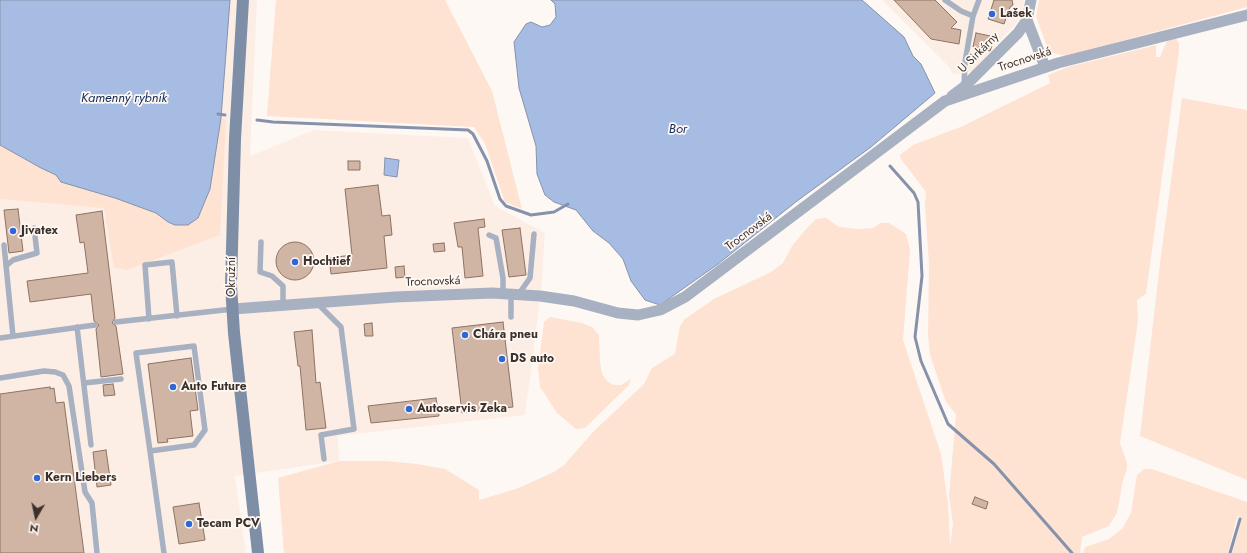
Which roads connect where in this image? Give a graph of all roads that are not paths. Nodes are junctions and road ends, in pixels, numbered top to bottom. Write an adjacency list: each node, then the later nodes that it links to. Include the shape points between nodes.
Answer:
1 (243, 0): 20 (main road, Okružní, via 235,139 231,285)
2 (945, 0): 6 (lane)
3 (979, 0): 6 (lane)
4 (1031, 0): 7 (street, U Sirkárny)
5 (1247, 15): 8 (street, Trocnovská)
6 (973, 16): 9 (lane, via 965,62)
7 (1027, 20): 8 (street); 9 (street, U Sirkárny, via 1018,33)
8 (1045, 67): 10 (street, Trocnovská)
9 (964, 87): 10 (street, U Sirkárny)
10 (945, 101): 17 (street, Trocnovská, via 685,297 660,310 638,315 618,313 574,301)
11 (34, 228): 16 (lane, via 37,253 13,260)
12 (534, 234): 17 (lane, via 530,278)
13 (489, 235): 17 (lane, via 496,238 503,278)
14 (261, 242): 19 (lane, via 260,272 272,276 283,286)
15 (4, 245): 16 (lane)
16 (6, 266): 27 (lane)
17 (510, 294): 18 (street, Trocnovská); 22 (lane)
18 (316, 302): 19 (street, Trocnovská); 34 (lane, via 341,327 354,429 321,435)
19 (283, 305): 20 (street, Trocnovská)
20 (233, 309): 21 (lane); 37 (main road, Okružní)
21 (177, 316): 23 (lane); 23 (lane, via 172,262 145,265)
22 (510, 317)
23 (149, 319): 24 (lane)
24 (116, 322)
25 (95, 325): 26 (lane)
26 (77, 328): 27 (lane); 31 (lane)
27 (14, 336): 28 (lane)
28 (0, 338)
29 (0, 378): 35 (lane, via 44,372 63,375 72,397 85,492 92,502)
30 (121, 379): 31 (lane)
31 (84, 383): 32 (lane)
32 (91, 445)
33 (150, 451): 33 (lane, via 136,353 194,346 204,430 194,445); 36 (lane)
34 (324, 459)
35 (97, 553)
36 (164, 553)
37 (258, 553)

